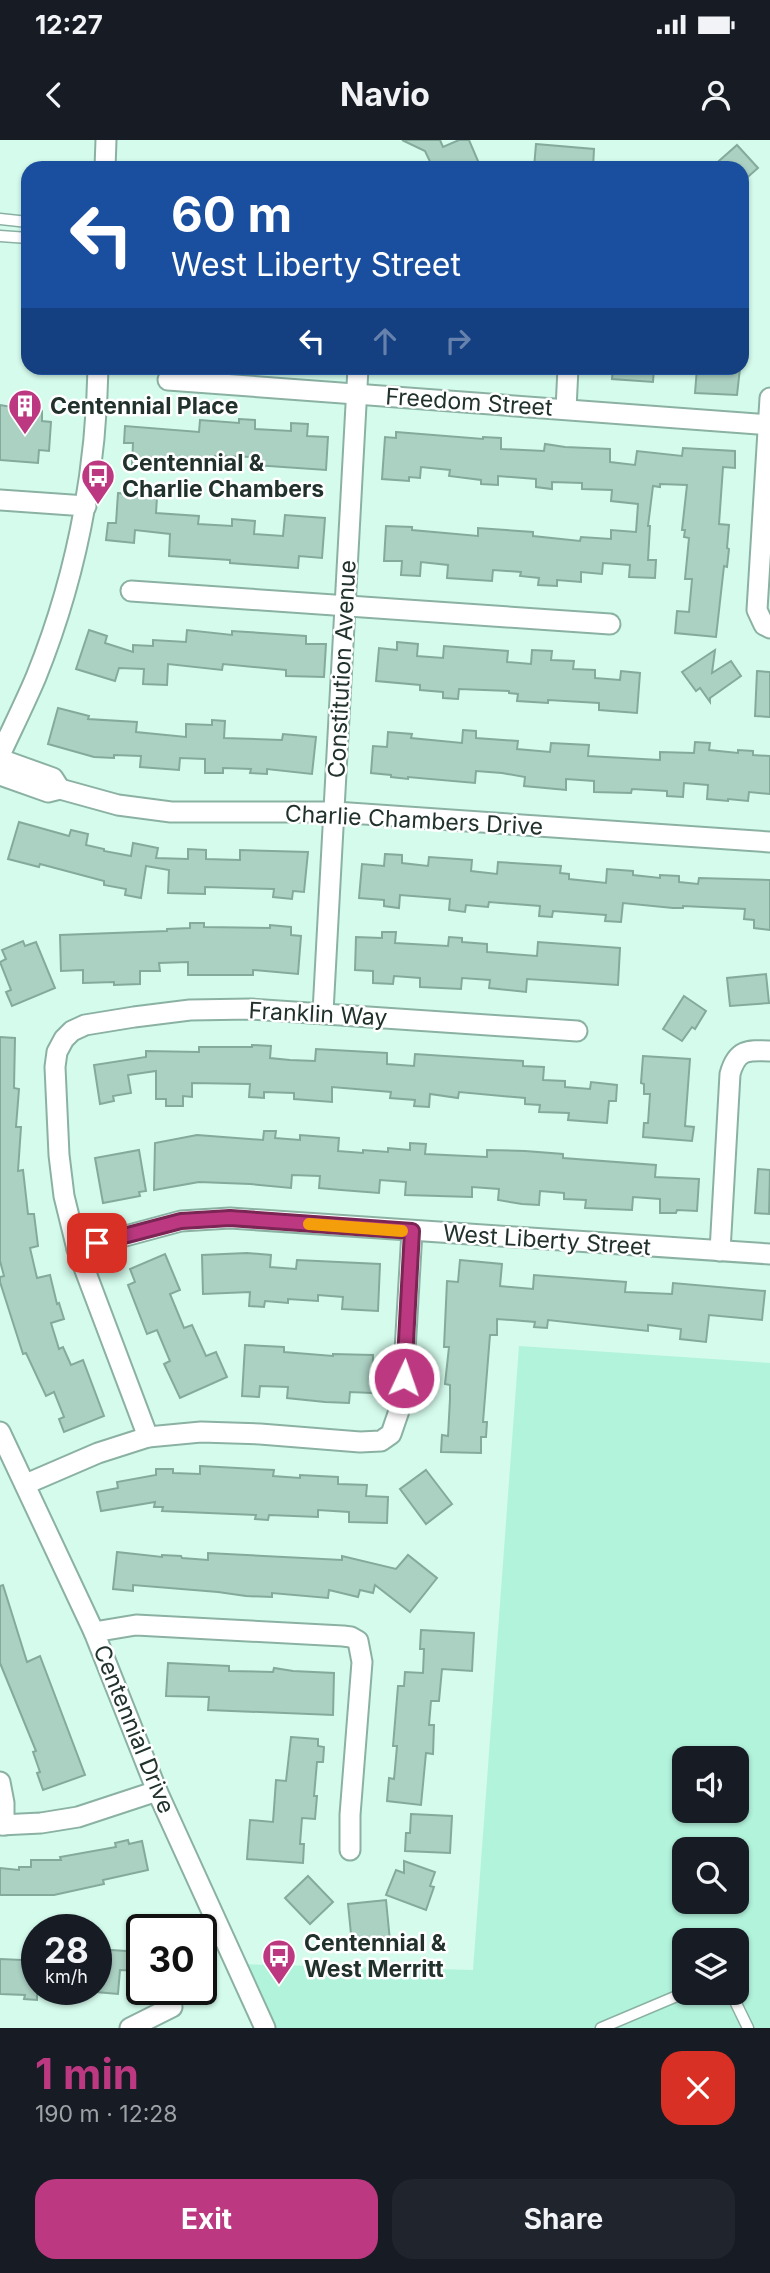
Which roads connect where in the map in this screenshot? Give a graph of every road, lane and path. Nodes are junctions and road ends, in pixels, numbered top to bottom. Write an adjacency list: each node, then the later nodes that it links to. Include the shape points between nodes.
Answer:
1 (106, 140): 2 (street)
2 (105, 161)
3 (0, 219): 4 (lane)
4 (21, 221)
5 (0, 236): 6 (lane)
6 (21, 238)
7 (98, 375): 16 (street)
8 (357, 375): 11 (street, Constitution Avenue)
9 (568, 375): 13 (street)
10 (167, 380): 11 (street, Freedom Street)
11 (356, 394): 13 (street, Freedom Street); 18 (street, Constitution Avenue)
12 (770, 398): 14 (street)
13 (566, 409): 14 (street, Freedom Street)
14 (769, 425): 20 (street, via 757,610)
15 (0, 500): 16 (street)
16 (86, 506): 21 (street, via 36,677)
17 (131, 591): 18 (street)
18 (346, 606): 19 (street); 24 (street, Constitution Avenue)
19 (610, 624)
20 (767, 626)
21 (0, 757): 23 (street, Charlie Chambers Drive, via 53,778)
22 (0, 775): 23 (street, Charlie Chambers Drive, via 48,792)
23 (60, 789): 24 (street, Charlie Chambers Drive, via 171,813)
24 (335, 812): 25 (street, Charlie Chambers Drive); 26 (street, Constitution Avenue)
25 (770, 842)
26 (323, 1012): 27 (street, Franklin Way); 30 (street, Franklin Way, via 190,1010 85,1025 72,1031 57,1052 55,1104 64,1196)
27 (577, 1031)
28 (770, 1051): 31 (street, via 749,1050 737,1058 730,1074)
29 (412, 1231): 30 (street, West Liberty Street, via 230,1218 181,1221); 31 (street, West Liberty Street); 34 (street, via 402,1402 391,1434 381,1441 360,1442 260,1434)
30 (76, 1249): 34 (street)
31 (720, 1251): 32 (street, West Liberty Street)
32 (770, 1254)
33 (0, 1432): 35 (street, Centennial Drive)
34 (148, 1437): 35 (street)
35 (26, 1484): 36 (street, Centennial Drive)
36 (94, 1632): 38 (street, Centennial Drive); 40 (street, via 136,1625 343,1636 358,1641 362,1662)
37 (0, 1782): 39 (street)
38 (157, 1791): 39 (street, via 78,1818); 45 (street, Centennial Drive)
39 (2, 1825)
40 (350, 1850)
41 (672, 1998): 46 (lane)
42 (737, 2005): 47 (lane)
43 (172, 2007): 44 (street)
44 (130, 2028)
45 (265, 2028)
46 (601, 2028)
47 (748, 2028)

